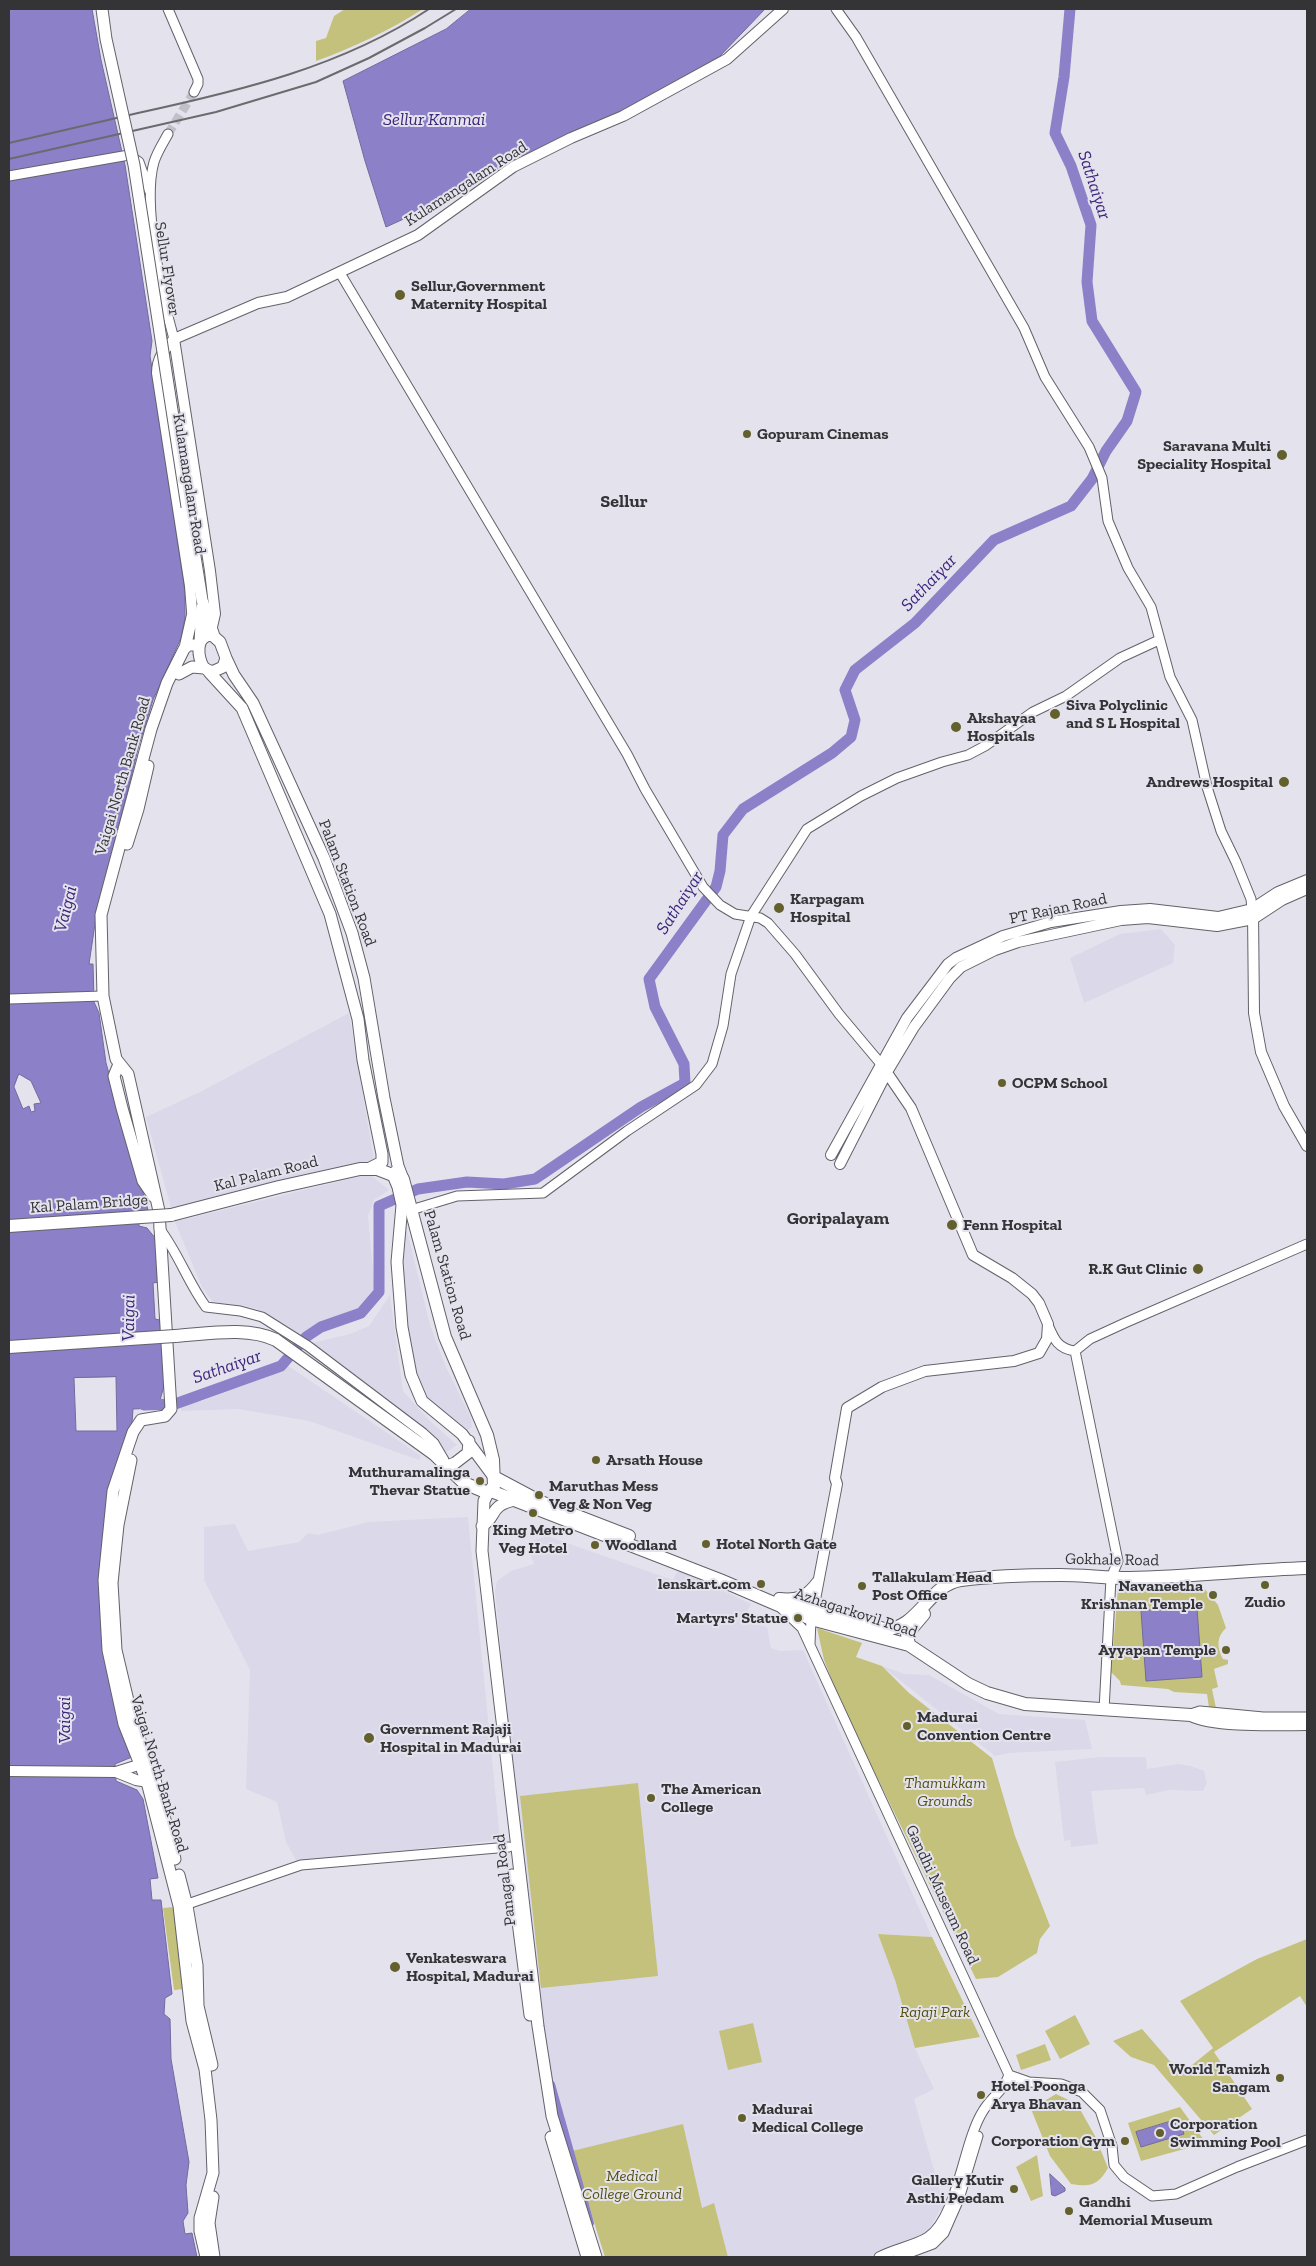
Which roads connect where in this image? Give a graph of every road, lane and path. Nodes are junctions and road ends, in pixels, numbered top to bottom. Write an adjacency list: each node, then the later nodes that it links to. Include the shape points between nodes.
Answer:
1 (100, 9): 11 (main road, Sellur Flyover, bridge, via 134,165)
2 (168, 9): 5 (street, via 198,79)
3 (783, 9): 9 (main road, Kulamangalam Road, via 727,59 623,116 514,167 418,235)
4 (836, 9): 14 (street, via 856,37 1024,328 1045,377 1085,438 1102,478 1108,521 1128,568 1151,607)
5 (194, 92)
6 (168, 134): 8 (street, via 155,161)
7 (9, 176): 8 (street, via 133,155 139,162)
8 (150, 195): 10 (street, via 158,267)
9 (340, 274): 10 (main road, Kulamangalam Road, via 287,297 258,303); 23 (street, via 628,754 703,887 720,905 735,914)
10 (174, 340): 12 (main road, Kulamangalam Road, via 157,362 157,373); 13 (main road, Kulamangalam Road, via 210,571 215,614)
11 (202, 600): 13 (main road); 15 (main road)
12 (192, 617): 15 (main road, Kulamangalam Road); 16 (main road, Vaigai North Bank Road)
13 (213, 631): 15 (main road); 17 (main road, Palam Station Road)
14 (1159, 640): 22 (street, via 1170,677 1192,720 1221,832 1251,899); 23 (street, via 1120,658 985,746 968,755 897,778 807,829)
15 (200, 643): 16 (main road); 18 (main road); 19 (main road, Vaigai North Bank Road)
16 (185, 648): 24 (main road, Vaigai North Bank Road, via 167,683 151,729 101,914)
17 (226, 658): 18 (main road, via 220,669); 32 (main road, Palam Station Road, via 253,703 279,759 324,858 352,933 364,978)
18 (206, 670): 19 (main road, via 192,667); 31 (main road, Palam Station Road, via 242,708 330,914 358,1019 382,1154 382,1162)
19 (179, 674): 24 (main road, Vaigai North Bank Road, via 156,732)
20 (1307, 880): 22 (main road, PT Rajan Road, via 1278,892)
21 (1307, 889): 22 (main road, PT Rajan Road)
22 (1253, 914): 27 (main road, PT Rajan Road, via 1217,926 1148,918 1121,920 995,950 961,967 950,978); 28 (main road, via 1254,1013 1260,1052 1284,1106)
23 (751, 916): 27 (street, via 768,923); 33 (street, via 731,974 723,1026 712,1064 696,1086 627,1131 543,1193 456,1196)
24 (102, 936): 25 (main road, Vaigai North Bank Road)
25 (99, 996): 26 (street); 36 (main road, Vaigai North Bank Road, via 118,1064 128,1074 157,1203)
26 (9, 999)
27 (884, 1068): 29 (main road, PT Rajan Road); 30 (main road, PT Rajan Road); 38 (main road, via 911,1108 973,1255 1032,1294)
28 (1307, 1146)
29 (831, 1155)
30 (840, 1164)
31 (370, 1168): 32 (highway, Kal Palam Road); 34 (highway, Kal Palam Road)
32 (398, 1177): 33 (highway, Palam Station Road)
33 (408, 1206): 42 (main road, via 397,1262 410,1376 422,1401); 44 (highway, Palam Station Road, via 445,1337 487,1436)
34 (171, 1215): 35 (highway, Kal Palam Bridge, bridge)
35 (9, 1226)
36 (159, 1228): 39 (street, via 206,1307 262,1317); 61 (main road, Vaigai North Bank Road, via 171,1404 165,1416 141,1420 133,1432 113,1491 104,1580 108,1650 124,1724)
37 (1307, 1244): 41 (street, via 1126,1322 1090,1339)
38 (1048, 1324): 41 (street, via 1056,1343); 50 (main road, via 1047,1339 1039,1353 1014,1361 925,1372 882,1387 847,1408 835,1478 837,1484)
39 (289, 1341): 40 (highway, Azhagarkovil Road, bridge, via 242,1333); 43 (highway, Azhagarkovil Road)
40 (9, 1347)
41 (1075, 1351): 49 (street, via 1118,1561)
42 (468, 1441): 43 (main road, via 468,1452); 44 (main road)
43 (447, 1466): 45 (highway, Azhagarkovil Road, via 464,1483)
44 (494, 1477): 45 (highway, Palam Station Road, via 494,1486); 51 (highway, Azhagarkovil Road, via 541,1502 715,1570)
45 (489, 1492): 46 (highway, Azhagarkovil Road); 47 (main road, Panagal Road, via 484,1501)
46 (515, 1500): 47 (main road, via 495,1509); 51 (highway, Azhagarkovil Road)
47 (482, 1526): 73 (main road, Panagal Road, via 482,1552 552,2116)
48 (1307, 1568): 49 (highway, Gokhale Road)
49 (1111, 1578): 52 (highway, Gokhale Road, via 1061,1575 960,1580 944,1588); 57 (street)
50 (818, 1580): 51 (main road, via 798,1599); 53 (main road)
51 (775, 1600): 53 (highway, Azhagarkovil Road); 56 (street, Gandhi Museum Road, via 802,1628)
52 (925, 1605): 54 (highway, Gokhale Road); 55 (highway, Gokhale Road, via 925,1614 907,1634)
53 (812, 1614): 54 (highway, Azhagarkovil Road, via 884,1629); 55 (highway, Azhagarkovil Road); 56 (street, Gandhi Museum Road)
54 (899, 1628)
55 (909, 1645): 57 (highway, Azhagarkovil Road, via 987,1693 1025,1704)
56 (810, 1647): 67 (street, Gandhi Museum Road)
57 (1104, 1710): 58 (highway, Azhagarkovil Road)
58 (1191, 1715): 59 (main road, via 1200,1712); 60 (highway, Azhagarkovil Road, via 1199,1719 1250,1724)
59 (1307, 1718)
60 (1307, 1724)
61 (141, 1763): 63 (main road); 64 (main road, Vaigai North Bank Road)
62 (9, 1771): 63 (main road)
63 (116, 1772): 64 (main road)
64 (146, 1782): 66 (main road, Vaigai North Bank Road)
65 (509, 1847): 66 (street, via 301,1866); 72 (main road, Panagal Road, via 526,1991 546,2118)
66 (183, 1906): 70 (main road, Vaigai North Bank Road, via 192,2021 205,2069 211,2120 213,2173 200,2218); 71 (main road, Vaigai North Bank Road, via 197,1965 198,2006 208,2045 218,2119 221,2168 209,2223)
67 (1009, 2075): 68 (street, via 1006,2086); 69 (street, via 1029,2082 1060,2084 1082,2092 1100,2110 1112,2146 1114,2165 1124,2177 1152,2196 1176,2194 1237,2166)
68 (991, 2103): 74 (street, via 983,2110 952,2197 937,2227 928,2237); 75 (street, via 976,2139 959,2199 944,2233 932,2244)
69 (1307, 2140)
70 (206, 2257)
71 (214, 2257)
72 (587, 2257)
73 (596, 2257)
74 (879, 2257)
75 (898, 2257)

